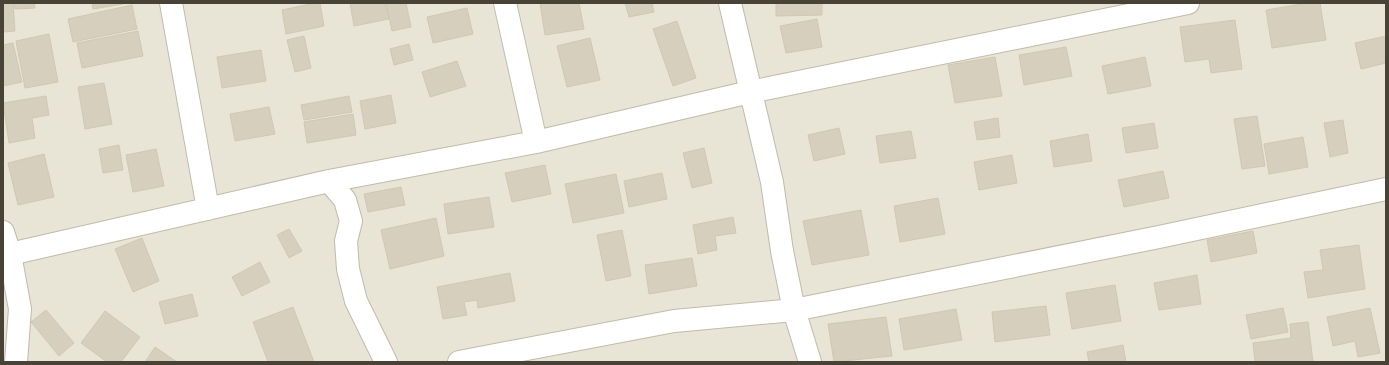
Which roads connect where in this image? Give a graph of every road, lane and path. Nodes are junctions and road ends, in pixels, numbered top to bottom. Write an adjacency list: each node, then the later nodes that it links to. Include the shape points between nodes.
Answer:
1 (172, 3): 9 (street)
2 (505, 3): 6 (street)
3 (730, 3): 5 (street)
4 (1188, 3): 5 (street)
5 (750, 92): 6 (street); 12 (street, via 772,182 782,252)
6 (536, 142): 7 (street)
7 (329, 181): 9 (street); 14 (street, via 345,200 351,221 346,241 348,269 356,301)
8 (1386, 189): 12 (street)
9 (208, 209): 11 (street)
10 (3, 232): 11 (street)
11 (10, 254): 13 (street, via 20,309)
12 (794, 310): 15 (street, via 674,321); 16 (street)
13 (16, 362)
14 (386, 362)
15 (459, 362)
16 (810, 362)

